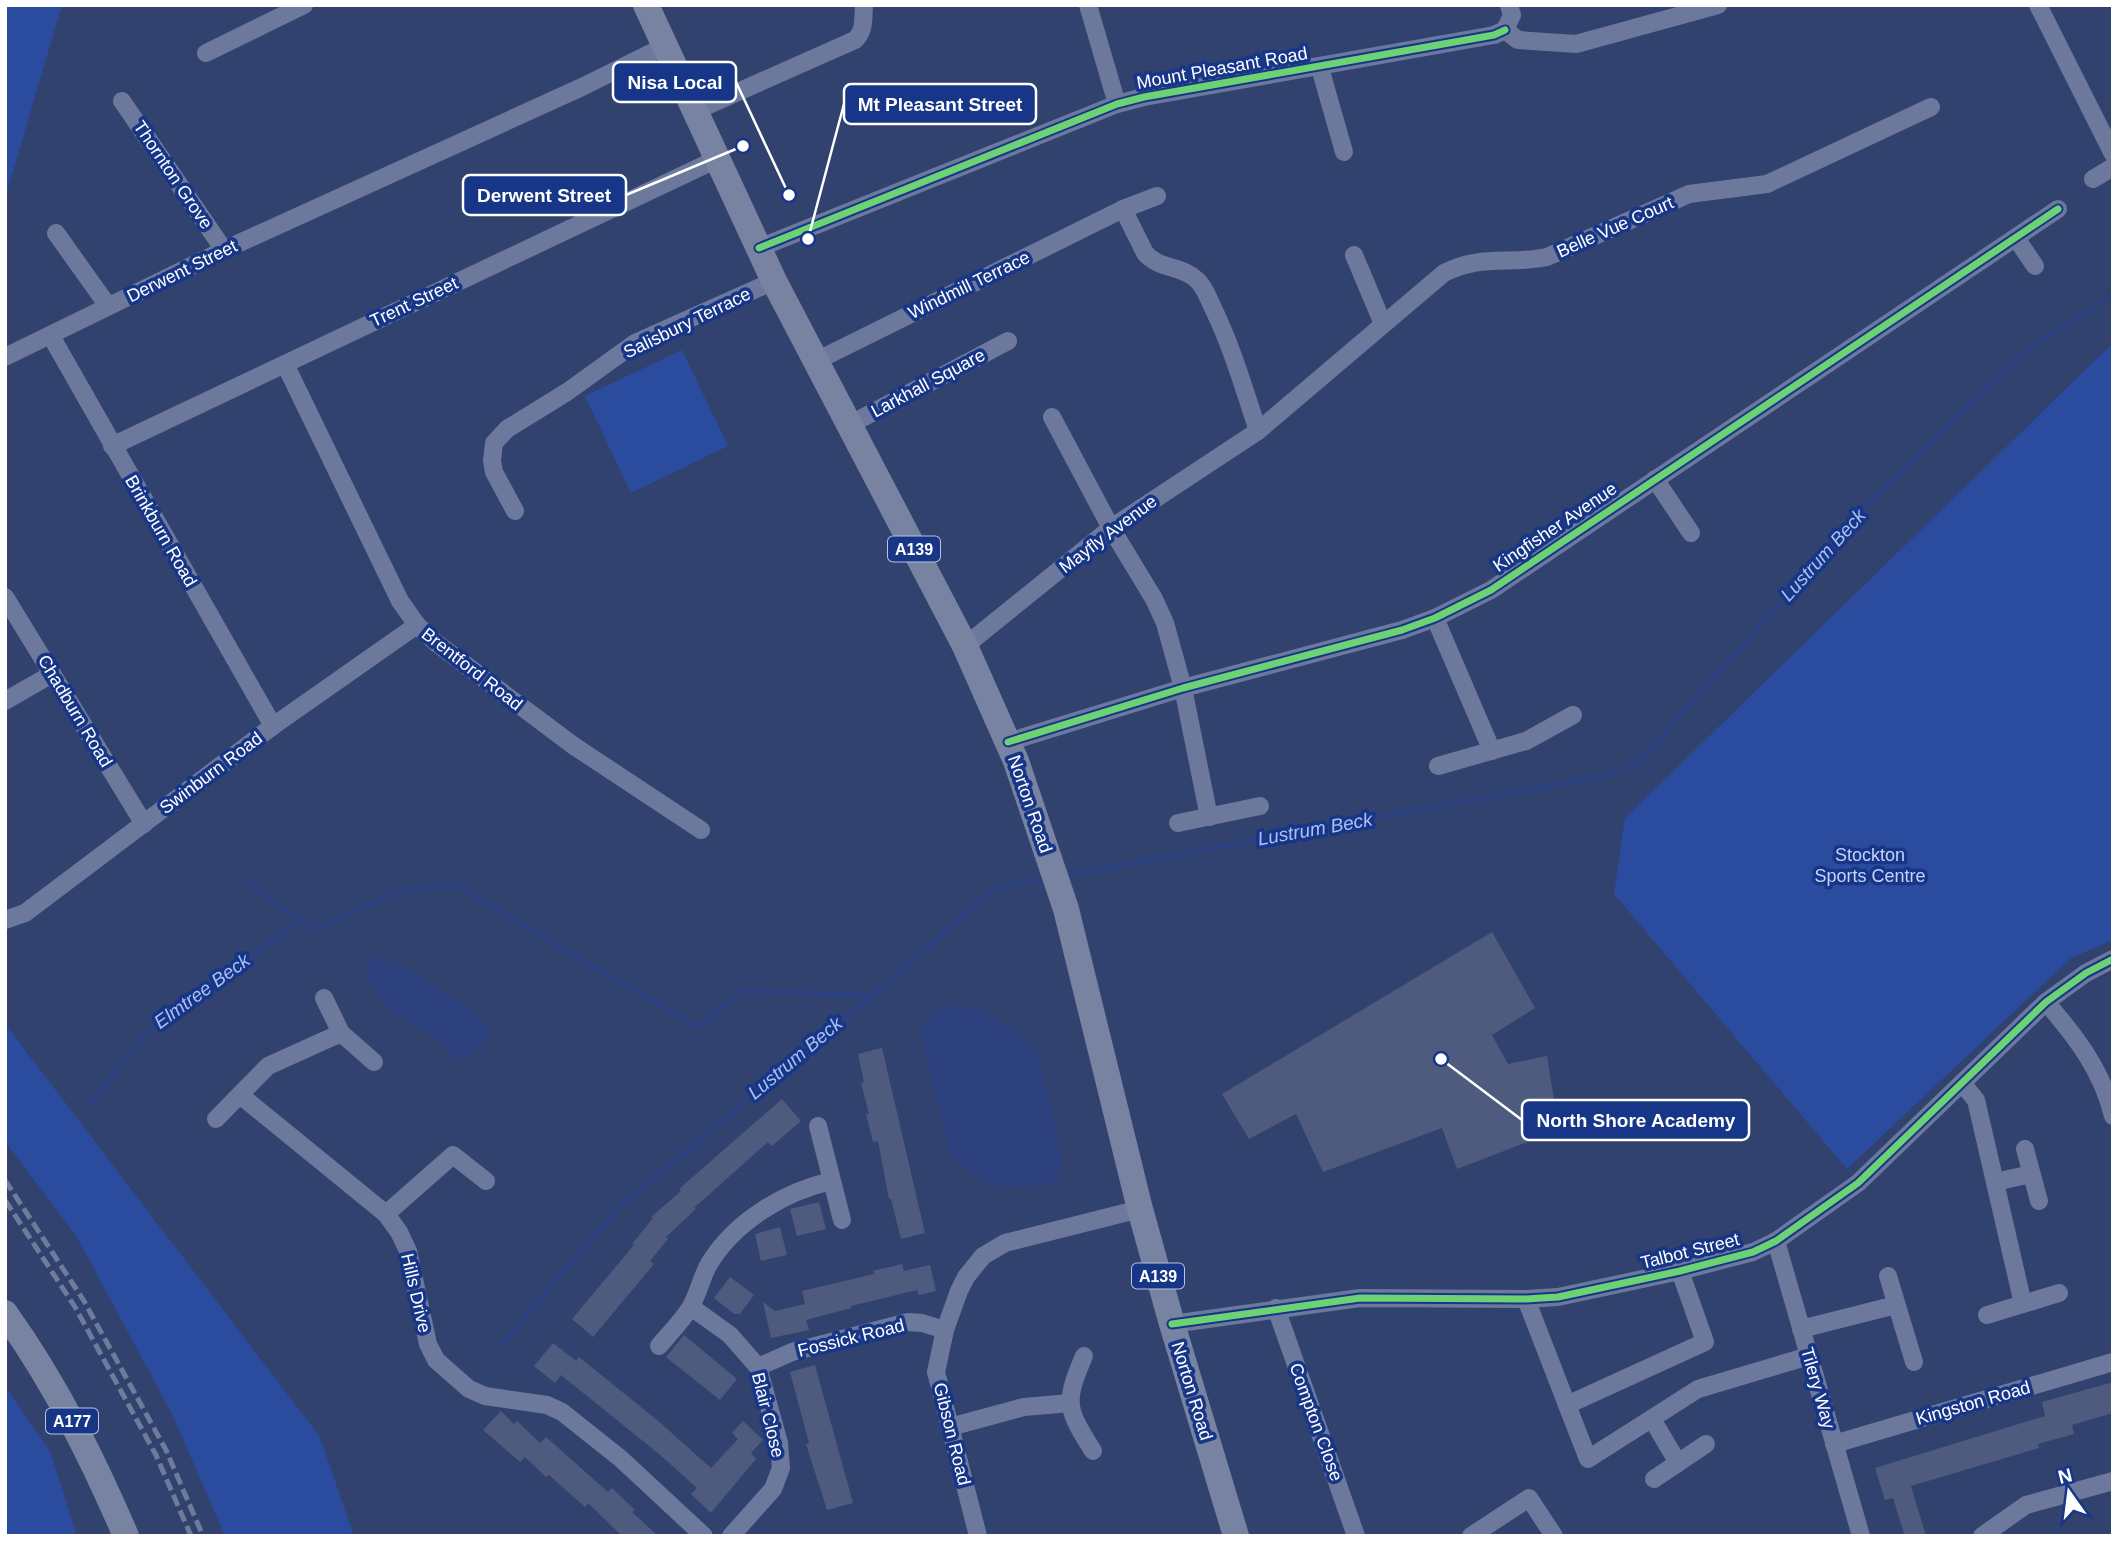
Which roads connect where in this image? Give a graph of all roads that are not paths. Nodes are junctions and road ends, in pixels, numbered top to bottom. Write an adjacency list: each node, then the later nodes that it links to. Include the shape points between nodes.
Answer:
1 (304, 5): 10 (street)
2 (646, 5): 9 (main road, Norton Road / A139)
3 (864, 5): 15 (street, via 861,35 855,40)
4 (1088, 5): 13 (street)
5 (1509, 5): 8 (street, via 1512,15)
6 (1718, 5): 8 (street, via 1576,44 1518,40)
7 (2038, 5): 17 (street)
8 (1505, 30): 11 (street, Mount Pleasant Road)
9 (665, 46): 15 (main road, Norton Road / A139); 27 (street, Derwent Street)
10 (206, 52)
11 (1320, 68): 13 (street, Mount Pleasant Road); 16 (street)
12 (122, 101): 27 (street, Thornton Grove)
13 (1116, 104): 26 (street, Mount Pleasant Road)
14 (1931, 107): 32 (street, Belle Vue Court, via 1767,184 1689,194 1547,257 1490,259 1455,267)
15 (695, 110): 18 (main road, Norton Road / A139)
16 (1344, 152)
17 (2113, 154)
18 (717, 159): 26 (main road, Norton Road / A139); 37 (street, Trent Street)
19 (2113, 167): 20 (street)
20 (2093, 179)
21 (1157, 196): 22 (street, Windmill Terrace)
22 (1122, 209): 36 (street, Windmill Terrace); 40 (street, via 1150,260 1185,271 1202,285 1226,336)
23 (2058, 209): 25 (street, Kingfisher Avenue)
24 (56, 233): 31 (street)
25 (2015, 238): 29 (street); 42 (street, Kingfisher Avenue)
26 (759, 248): 30 (main road, Norton Road / A139)
27 (224, 250): 31 (street, Derwent Street)
28 (1354, 255): 32 (street)
29 (2035, 266)
30 (774, 281): 36 (main road, Norton Road / A139); 43 (street, Salisbury Terrace, via 635,344 506,429 494,443 492,461)
31 (108, 306): 33 (street, Derwent Street)
32 (1383, 324): 40 (street, Belle Vue Court)
33 (51, 336): 35 (street, Derwent Street); 41 (street, Brinkburn Road)
34 (1008, 341): 39 (street, Larkhall Square)
35 (5, 357)
36 (816, 361): 39 (main road, Norton Road / A139)
37 (285, 364): 41 (street, Trent Street); 48 (street, Brentford Road, via 400,601)
38 (1052, 417): 44 (street)
39 (849, 425): 49 (main road, Norton Road / A139)
40 (1258, 431): 44 (street, Mayfly Avenue)
41 (112, 446): 54 (street, Brinkburn Road)
42 (1655, 479): 45 (street); 47 (street, Kingfisher Avenue, via 1491,590)
43 (515, 511)
44 (1111, 528): 49 (street, Mayfly Avenue); 51 (street, via 1165,623)
45 (1691, 533)
46 (5, 597): 50 (street, Chadburn Road)
47 (1434, 618): 51 (street, Kingfisher Avenue); 56 (street)
48 (417, 625): 54 (street, Swinburn Road); 59 (street, Brentford Road, via 698,835)
49 (965, 646): 55 (main road, Norton Road / A139)
50 (52, 674): 52 (street); 62 (street, Chadburn Road)
51 (1183, 688): 55 (street, Kingfisher Avenue); 60 (street)
52 (5, 701)
53 (1573, 715): 56 (street, via 1526,741)
54 (273, 726): 62 (street, Swinburn Road)
55 (1008, 743): 80 (main road, Norton Road / A139, via 1058,885)
56 (1492, 751): 57 (street)
57 (1438, 766)
58 (1260, 806): 60 (street)
59 (709, 812)
60 (1209, 817): 61 (street)
61 (1178, 823)
62 (144, 824): 63 (street, Swinburn Road, via 25,913)
63 (6, 920)
64 (2113, 958): 66 (street, Talbot Street)
65 (324, 998): 67 (street)
66 (2046, 1002): 69 (street, Talbot Street); 71 (street, via 2089,1056)
67 (341, 1033): 68 (street); 70 (street, via 268,1066)
68 (374, 1062)
69 (1962, 1083): 78 (street, via 1976,1100); 83 (street, Talbot Street, via 1874,1169)
70 (240, 1095): 72 (street); 81 (street, Hills Drive)
71 (2113, 1116)
72 (216, 1119)
73 (818, 1126): 77 (street)
74 (2025, 1149): 75 (street)
75 (2031, 1174): 78 (street); 79 (street)
76 (486, 1181): 81 (street, via 453,1155)
77 (832, 1181): 82 (street); 90 (street, via 780,1198 731,1237 709,1264)
78 (1995, 1182): 88 (street)
79 (2039, 1201)
80 (1140, 1209): 94 (main road, Norton Road / A139); 95 (street, Gibson Road, via 1021,1237 992,1249 966,1277)
81 (386, 1214): 114 (street, Hills Drive, via 408,1251 428,1345 436,1360 469,1389 485,1396 547,1405 562,1412 620,1458)
82 (842, 1220)
83 (1776, 1241): 84 (street, Talbot Street, via 1753,1252); 96 (street, Tilery Way)
84 (1680, 1271): 87 (street, Talbot Street, via 1558,1297); 104 (street, via 1705,1342)
85 (1888, 1276): 89 (street)
86 (2059, 1293): 88 (street)
87 (1526, 1299): 91 (street, Talbot Street, via 1360,1298); 104 (street)
88 (2023, 1304): 93 (street)
89 (1896, 1305): 96 (street); 100 (street)
90 (691, 1307): 97 (street); 102 (street, Blair Close, via 730,1335)
91 (1276, 1308): 94 (street, Talbot Street); 118 (street, Compton Close)
92 (5, 1313): 113 (main road, A177, via 79,1433)
93 (1987, 1315)
94 (1172, 1324): 117 (main road, Norton Road / A139)
95 (945, 1329): 102 (street, Fossick Road, via 908,1322 792,1352); 106 (street, Gibson Road, via 936,1372)
96 (1801, 1329): 99 (street, Tilery Way)
97 (659, 1346)
98 (1084, 1356): 103 (street)
99 (1809, 1356): 105 (street, via 1698,1389); 108 (street, Tilery Way)
100 (1914, 1362)
101 (2113, 1362): 108 (street, Kingston Road)
102 (758, 1367): 115 (street, Blair Close, via 779,1443 781,1468 773,1489)
103 (1070, 1403): 106 (street, via 1024,1407); 109 (street, via 1073,1419)
104 (1567, 1405): 105 (street, via 1588,1459)
105 (1651, 1419): 110 (street)
106 (950, 1427): 116 (street, Gibson Road)
107 (1706, 1444): 110 (street)
108 (1834, 1444): 121 (street, Tilery Way)
109 (1093, 1451)
110 (1678, 1463): 111 (street)
111 (1654, 1479)
112 (2113, 1481): 122 (street, via 2026,1505)
113 (126, 1536)
114 (704, 1536)
115 (731, 1536)
116 (978, 1536)
117 (1236, 1536)
118 (1356, 1536)
119 (1471, 1536): 120 (street, via 1529,1498)
120 (1554, 1536)
121 (1861, 1536)
122 (1982, 1536)

